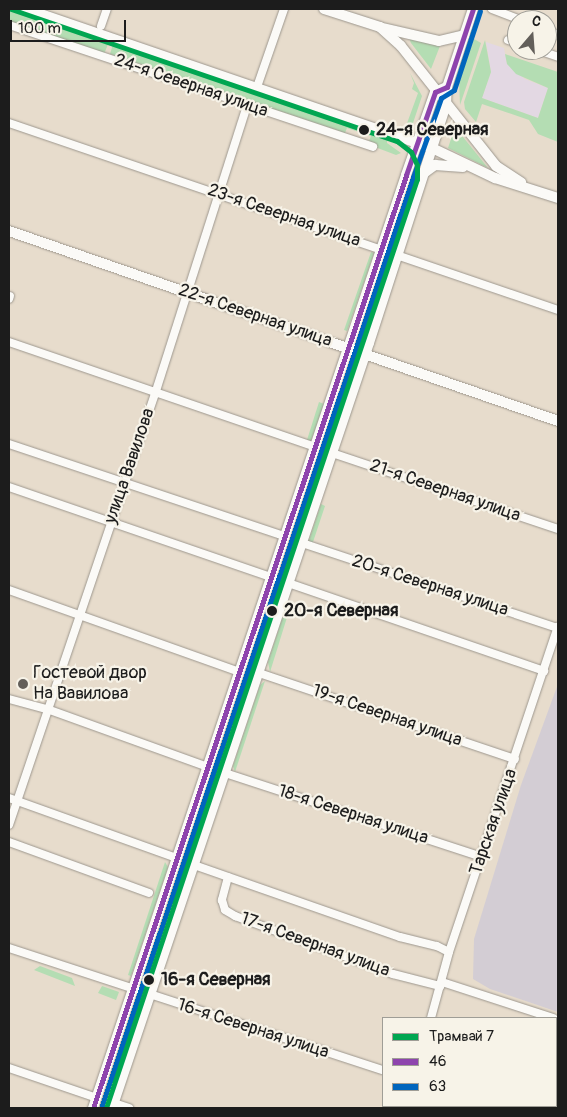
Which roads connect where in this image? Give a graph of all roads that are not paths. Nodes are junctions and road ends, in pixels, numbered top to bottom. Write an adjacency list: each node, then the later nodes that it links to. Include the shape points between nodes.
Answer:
1 (26, 9): 12 (main road, 24-я Северная улица)
2 (107, 9): 9 (street)
3 (284, 9): 12 (street)
4 (324, 9): 10 (main road)
5 (473, 9): 11 (main road)
6 (492, 9): 7 (street)
7 (507, 15)
8 (9, 25): 16 (street, 24-я Северная улица)
9 (101, 26)
10 (380, 28): 11 (main road, via 439,41); 14 (main road, 24-я Северная улица, via 401,46)
11 (464, 35): 13 (main road)
12 (257, 87): 18 (main road, 24-я Северная улица)
13 (447, 87): 14 (main road); 15 (main road)
14 (435, 92): 15 (main road, 24-я Северная улица); 18 (main road)
15 (446, 104): 20 (main road); 23 (main road, 24-я Северная улица, via 502,171)
16 (247, 105): 19 (street, 24-я Северная улица); 24 (street, улица Вавилова)
17 (9, 123): 24 (street, 23-я Северная улица)
18 (417, 143): 20 (main road, 24-я Северная улица); 27 (main road)
19 (373, 147)
20 (432, 148): 21 (main road, 24-я Северная улица); 22 (main road)
21 (471, 168): 22 (main road, via 441,164); 23 (main road, 24-я Северная улица)
22 (424, 172): 28 (main road)
23 (540, 191): 25 (main road, 24-я Северная улица)
24 (219, 193): 27 (street, 23-я Северная улица); 29 (street, улица Вавилова)
25 (558, 198)
26 (9, 230): 29 (main road, 22-я Северная улица)
27 (381, 250): 28 (street, 23-я Северная улица); 32 (main road)
28 (398, 255): 30 (street, 23-я Северная улица); 33 (main road)
29 (187, 292): 32 (main road, 22-я Северная улица); 34 (street, улица Вавилова)
30 (558, 310)
31 (9, 342): 34 (street)
32 (348, 348): 33 (main road, 22-я Северная улица); 37 (main road)
33 (365, 354): 35 (main road, 22-я Северная улица); 38 (main road)
34 (155, 394): 37 (street); 39 (street, улица Вавилова)
35 (558, 421)
36 (9, 444): 39 (street)
37 (315, 447): 43 (main road)
38 (332, 452): 42 (street, 21-я Северная улица); 44 (main road)
39 (124, 482): 41 (street, улица Вавилова); 43 (street)
40 (9, 487): 41 (street)
41 (111, 522): 45 (street); 48 (street, улица Вавилова)
42 (558, 529)
43 (284, 536): 45 (main road)
44 (302, 543): 46 (main road); 49 (street, 20-я Северная улица)
45 (270, 576): 46 (street); 51 (main road)
46 (290, 583): 50 (street); 52 (main road)
47 (9, 590): 48 (street)
48 (80, 614): 51 (street); 54 (street, улица Вавилова)
49 (558, 627): 50 (street, Тарская улица)
50 (544, 671): 55 (street, Тарская улица)
51 (239, 672): 56 (main road)
52 (259, 673): 55 (street, 19-я Северная улица); 57 (main road)
53 (9, 699): 54 (street)
54 (48, 709): 56 (street); 59 (street, улица Вавилова)
55 (515, 760): 62 (street, Тарская улица)
56 (208, 767): 63 (main road)
57 (225, 773): 62 (street, 18-я Северная улица); 64 (main road)
58 (9, 798): 59 (street)
59 (18, 801): 60 (street, улица Вавилова); 63 (street)
60 (9, 825)
61 (9, 842): 66 (street)
62 (482, 857): 68 (street, Тарская улица)
63 (177, 858): 70 (main road)
64 (194, 865): 65 (street, 17-я Северная улица); 71 (main road)
65 (228, 877): 68 (street, 17-я Северная улица); 69 (street, 17-я Северная улица, via 222,900 225,910 235,916 393,974)
66 (149, 893)
67 (9, 948): 70 (street, 16-я Северная улица)
68 (450, 952): 69 (street, Тарская улица)
69 (441, 984): 72 (street, Тарская улица); 73 (street, 17-я Северная улица)
70 (132, 990): 71 (street, 16-я Северная улица); 76 (main road)
71 (151, 996): 75 (street, 16-я Северная улица); 77 (main road)
72 (431, 1017)
73 (549, 1017)
74 (9, 1068): 76 (street)
75 (382, 1070)
76 (95, 1103)
77 (113, 1106): 78 (street)
78 (130, 1108)

